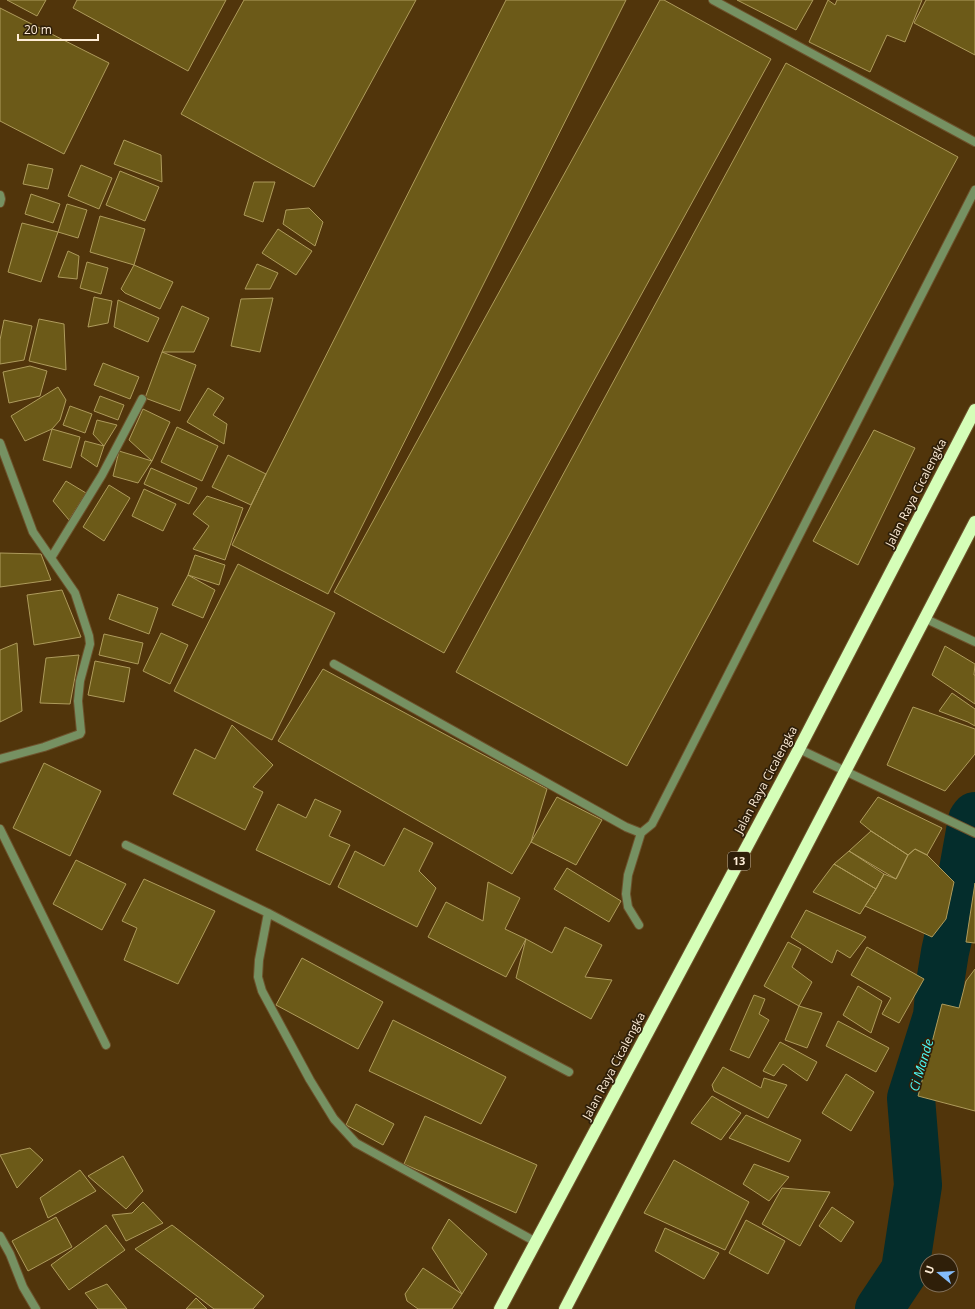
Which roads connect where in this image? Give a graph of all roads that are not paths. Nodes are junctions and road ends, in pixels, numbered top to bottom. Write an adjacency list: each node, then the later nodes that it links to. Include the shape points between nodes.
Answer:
1 (713, 0): 2 (street)
2 (975, 142)
3 (975, 190): 18 (street, via 652,824)
4 (0, 195): 5 (street)
5 (0, 203)
6 (142, 399): 10 (street, via 102,475)
7 (975, 410): 14 (highway, Jalan Raya Cicalengka / 13)
8 (0, 443): 10 (street, via 33,532)
9 (975, 522): 11 (highway)
10 (51, 558): 15 (street, via 75,593 89,636 90,644 80,680 78,701 81,732 44,747)
11 (924, 618): 12 (street); 16 (highway)
12 (975, 642)
13 (334, 664): 18 (street, via 626,828)
14 (799, 749): 16 (street); 26 (highway, Jalan Raya Cicalengka / 13)
15 (0, 759)
16 (844, 771): 19 (street); 29 (highway)
17 (0, 829): 23 (street)
18 (641, 833): 22 (street, via 628,875 626,894 628,907)
19 (975, 833)
20 (126, 845): 21 (street)
21 (268, 912): 24 (street); 26 (street, via 259,960 258,977 262,991 334,1119 356,1143)
22 (639, 924)
23 (106, 1045)
24 (569, 1072)
25 (0, 1236): 27 (street)
26 (536, 1242): 28 (highway, Jalan Raya Cicalengka / 13)
27 (36, 1309)
28 (500, 1309)
29 (565, 1309)

